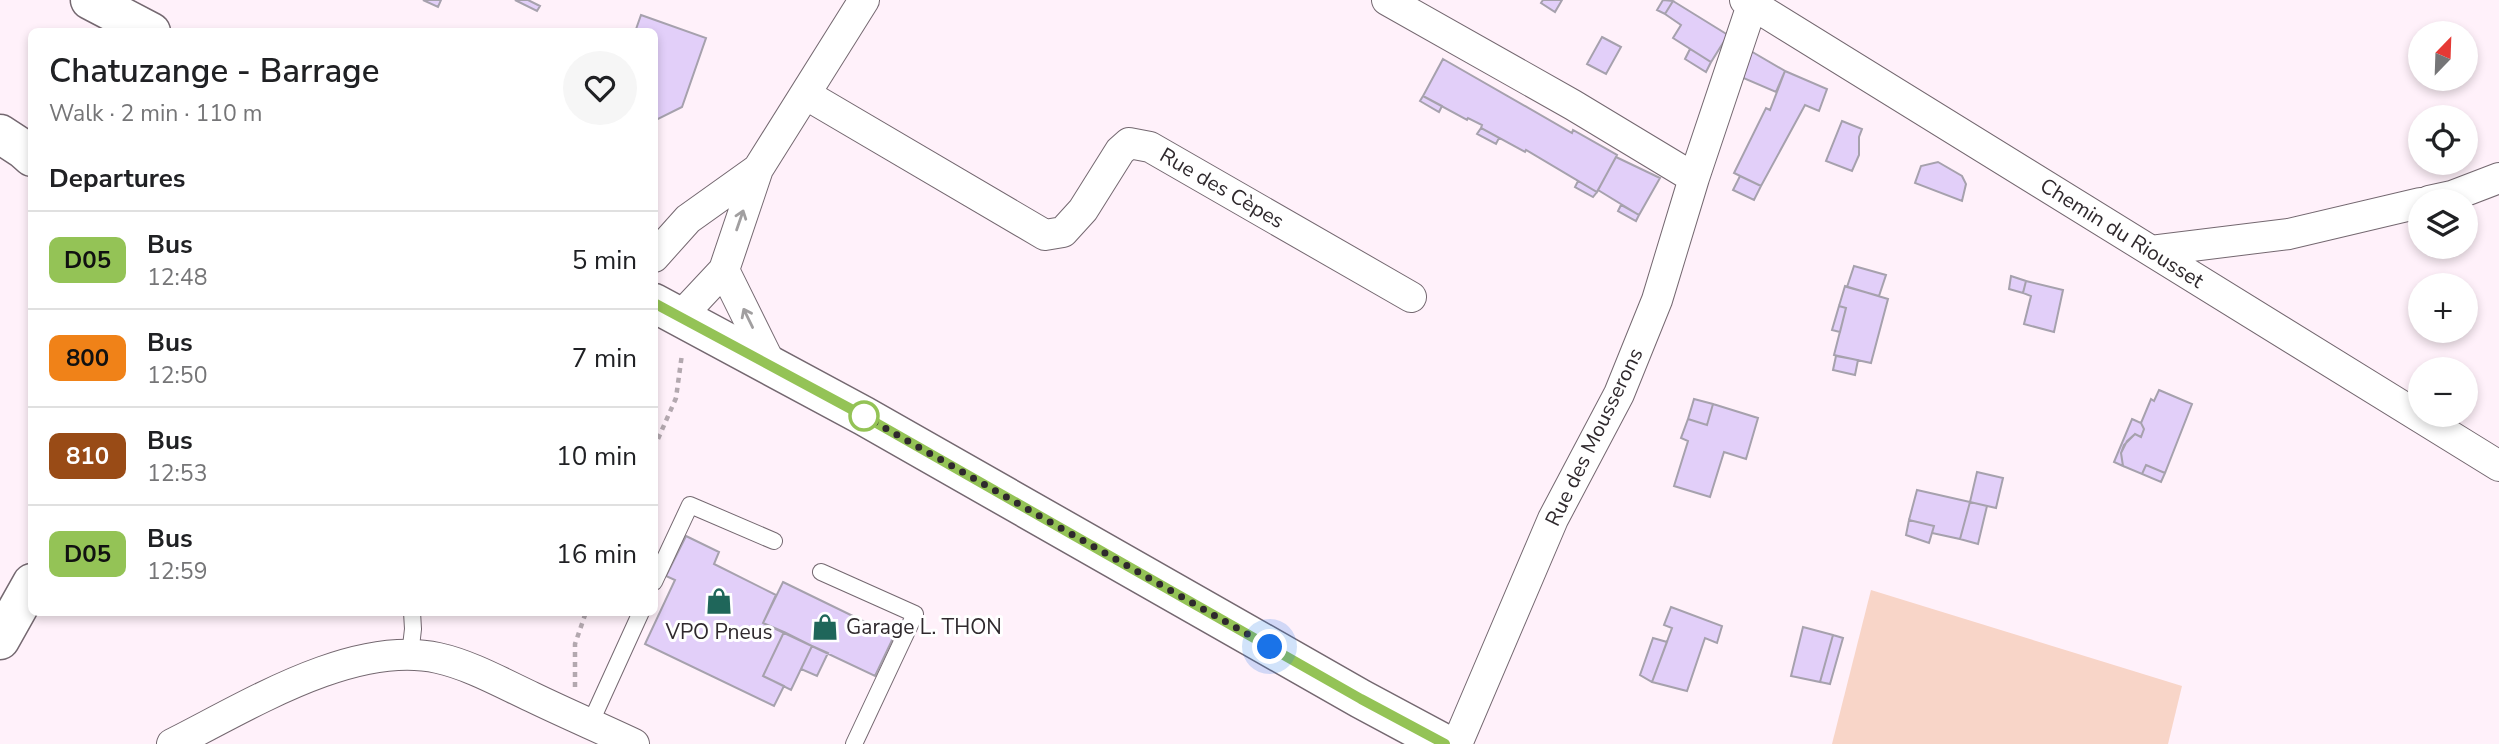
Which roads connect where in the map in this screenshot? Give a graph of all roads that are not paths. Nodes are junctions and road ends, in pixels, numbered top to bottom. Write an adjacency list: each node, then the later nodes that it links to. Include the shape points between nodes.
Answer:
1 (90, 0): 5 (main road)
2 (864, 0): 6 (street)
3 (1387, 0): 10 (street)
4 (1749, 2): 10 (street, Rue des Mousserons); 14 (street, Chemin du Riousset)
5 (143, 28)
6 (806, 94): 9 (street); 17 (street, Rue des Cèpes, via 1045,235 1063,232 1129,143 1150,146)
7 (0, 134): 8 (main road)
8 (28, 153)
9 (758, 169): 15 (street, via 688,219); 16 (street, one-way to 9)
10 (1694, 178): 34 (street, Rue des Mousserons, via 1657,300 1619,394 1553,519)
11 (2499, 178): 12 (street)
12 (2470, 189)
13 (2408, 206): 14 (street, via 2289,234)
14 (2151, 251): 20 (street, Chemin du Riousset)
15 (658, 253)
16 (724, 270): 18 (street); 19 (street, one-way to 16)
17 (1411, 297)
18 (675, 314): 19 (main road)
19 (772, 367): 33 (main road)
20 (2499, 466)
21 (774, 541): 23 (lane, via 690,505)
22 (821, 572): 32 (lane, via 915,614)
23 (658, 573)
24 (28, 590): 27 (main road)
25 (412, 616): 28 (lane)
26 (639, 616): 29 (lane)
27 (0, 640)
28 (410, 655): 29 (street, via 438,658 489,677); 30 (street, via 361,659 293,684)
29 (584, 721): 31 (street)
30 (172, 744)
31 (634, 744)
32 (854, 744)
33 (1445, 744)
34 (1457, 744)

